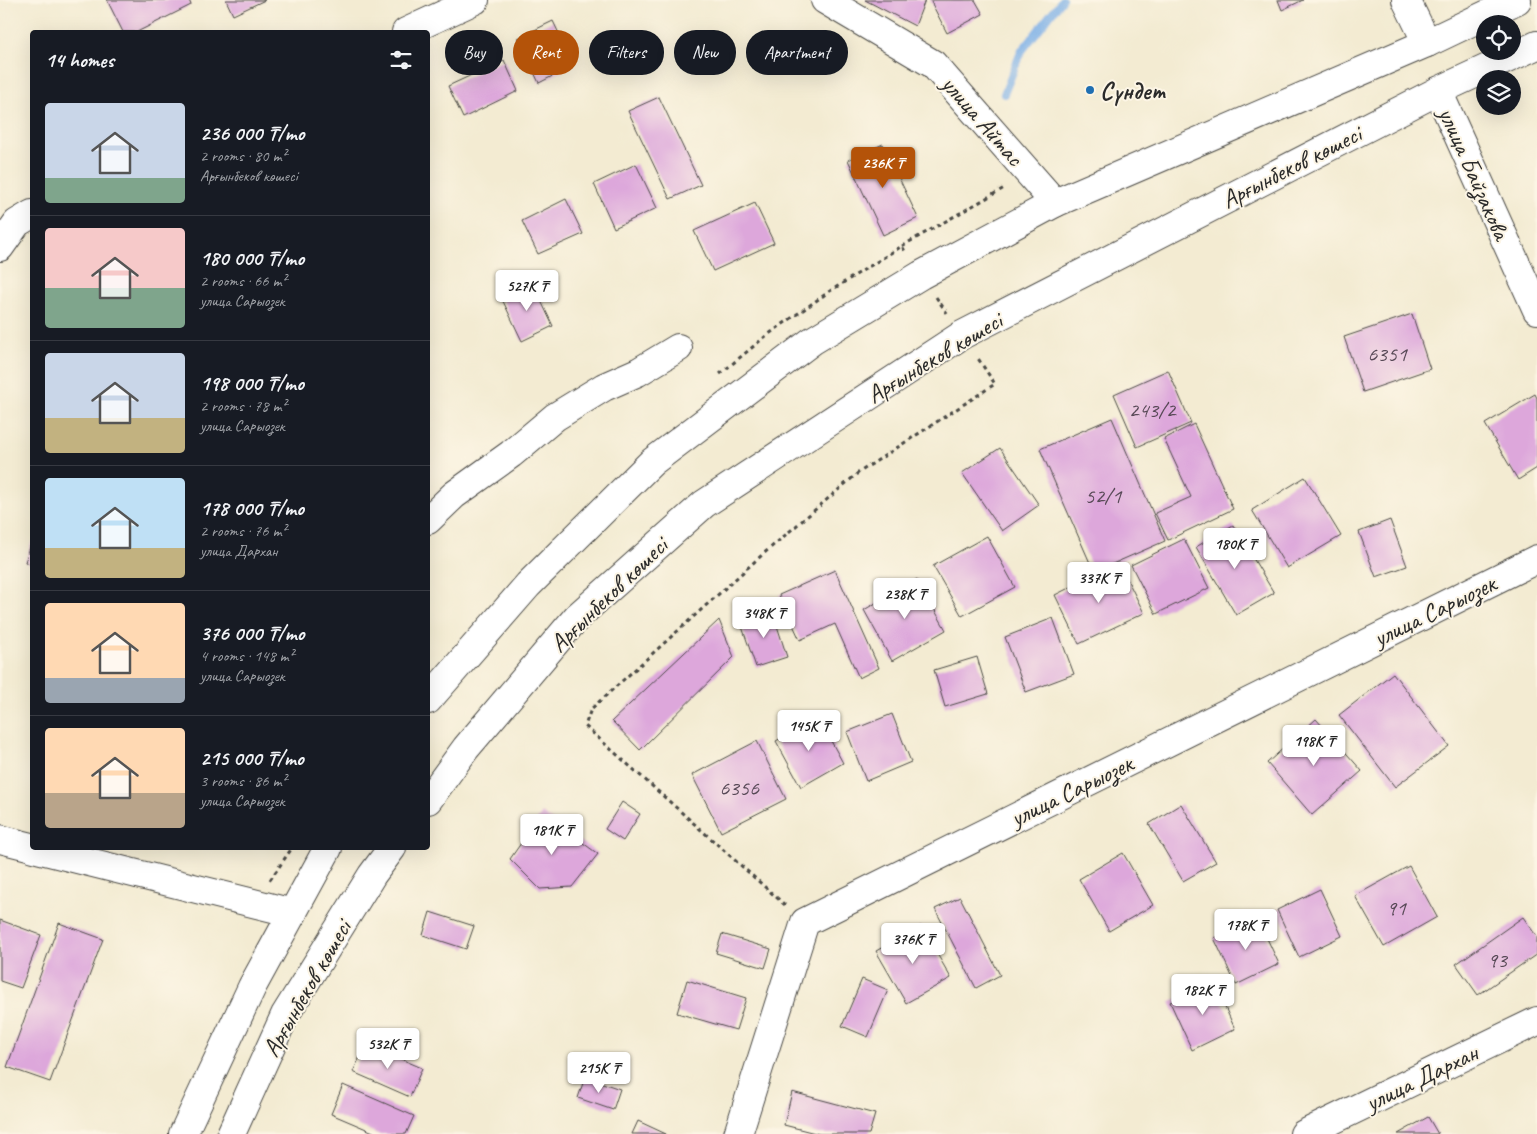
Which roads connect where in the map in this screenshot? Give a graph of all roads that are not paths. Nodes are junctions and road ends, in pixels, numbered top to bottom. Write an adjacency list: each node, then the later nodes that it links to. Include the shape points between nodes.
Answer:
1 (475, 0): 5 (main road)
2 (825, 0): 9 (main road, улица Айтас, via 933,64)
3 (1406, 0): 6 (main road)
4 (1517, 0): 6 (main road)
5 (410, 30)
6 (1427, 43): 9 (main road)
7 (1537, 45): 8 (main road, Арғынбеков көшесі)
8 (1438, 91): 12 (main road, улица Байзакова); 17 (main road, Арғынбеков көшесі, via 962,335 704,504 577,617 466,748)
9 (1055, 203): 16 (main road, via 921,275 812,341 652,462 528,585)
10 (30, 215): 11 (main road, via 17,223)
11 (0, 247)
12 (1537, 310)
13 (678, 348): 14 (main road, via 556,417 454,495)
14 (430, 518)
15 (1537, 559): 28 (main road, улица Сарыозек, via 804,922)
16 (430, 698)
17 (430, 797)
18 (0, 839): 19 (main road)
19 (30, 846)
20 (45, 850): 23 (main road)
21 (327, 850): 23 (main road, Арғынбеков көшесі)
22 (391, 850): 26 (main road, Арғынбеков көшесі, via 285,1014)
23 (293, 913): 25 (main road, Арғынбеков көшесі, via 252,987)
24 (1537, 1021): 29 (main road, улица Дархан)
25 (195, 1108): 26 (main road); 27 (main road, Арғынбеков көшесі)
26 (233, 1129)
27 (184, 1134)
28 (738, 1134)
29 (1304, 1134)

